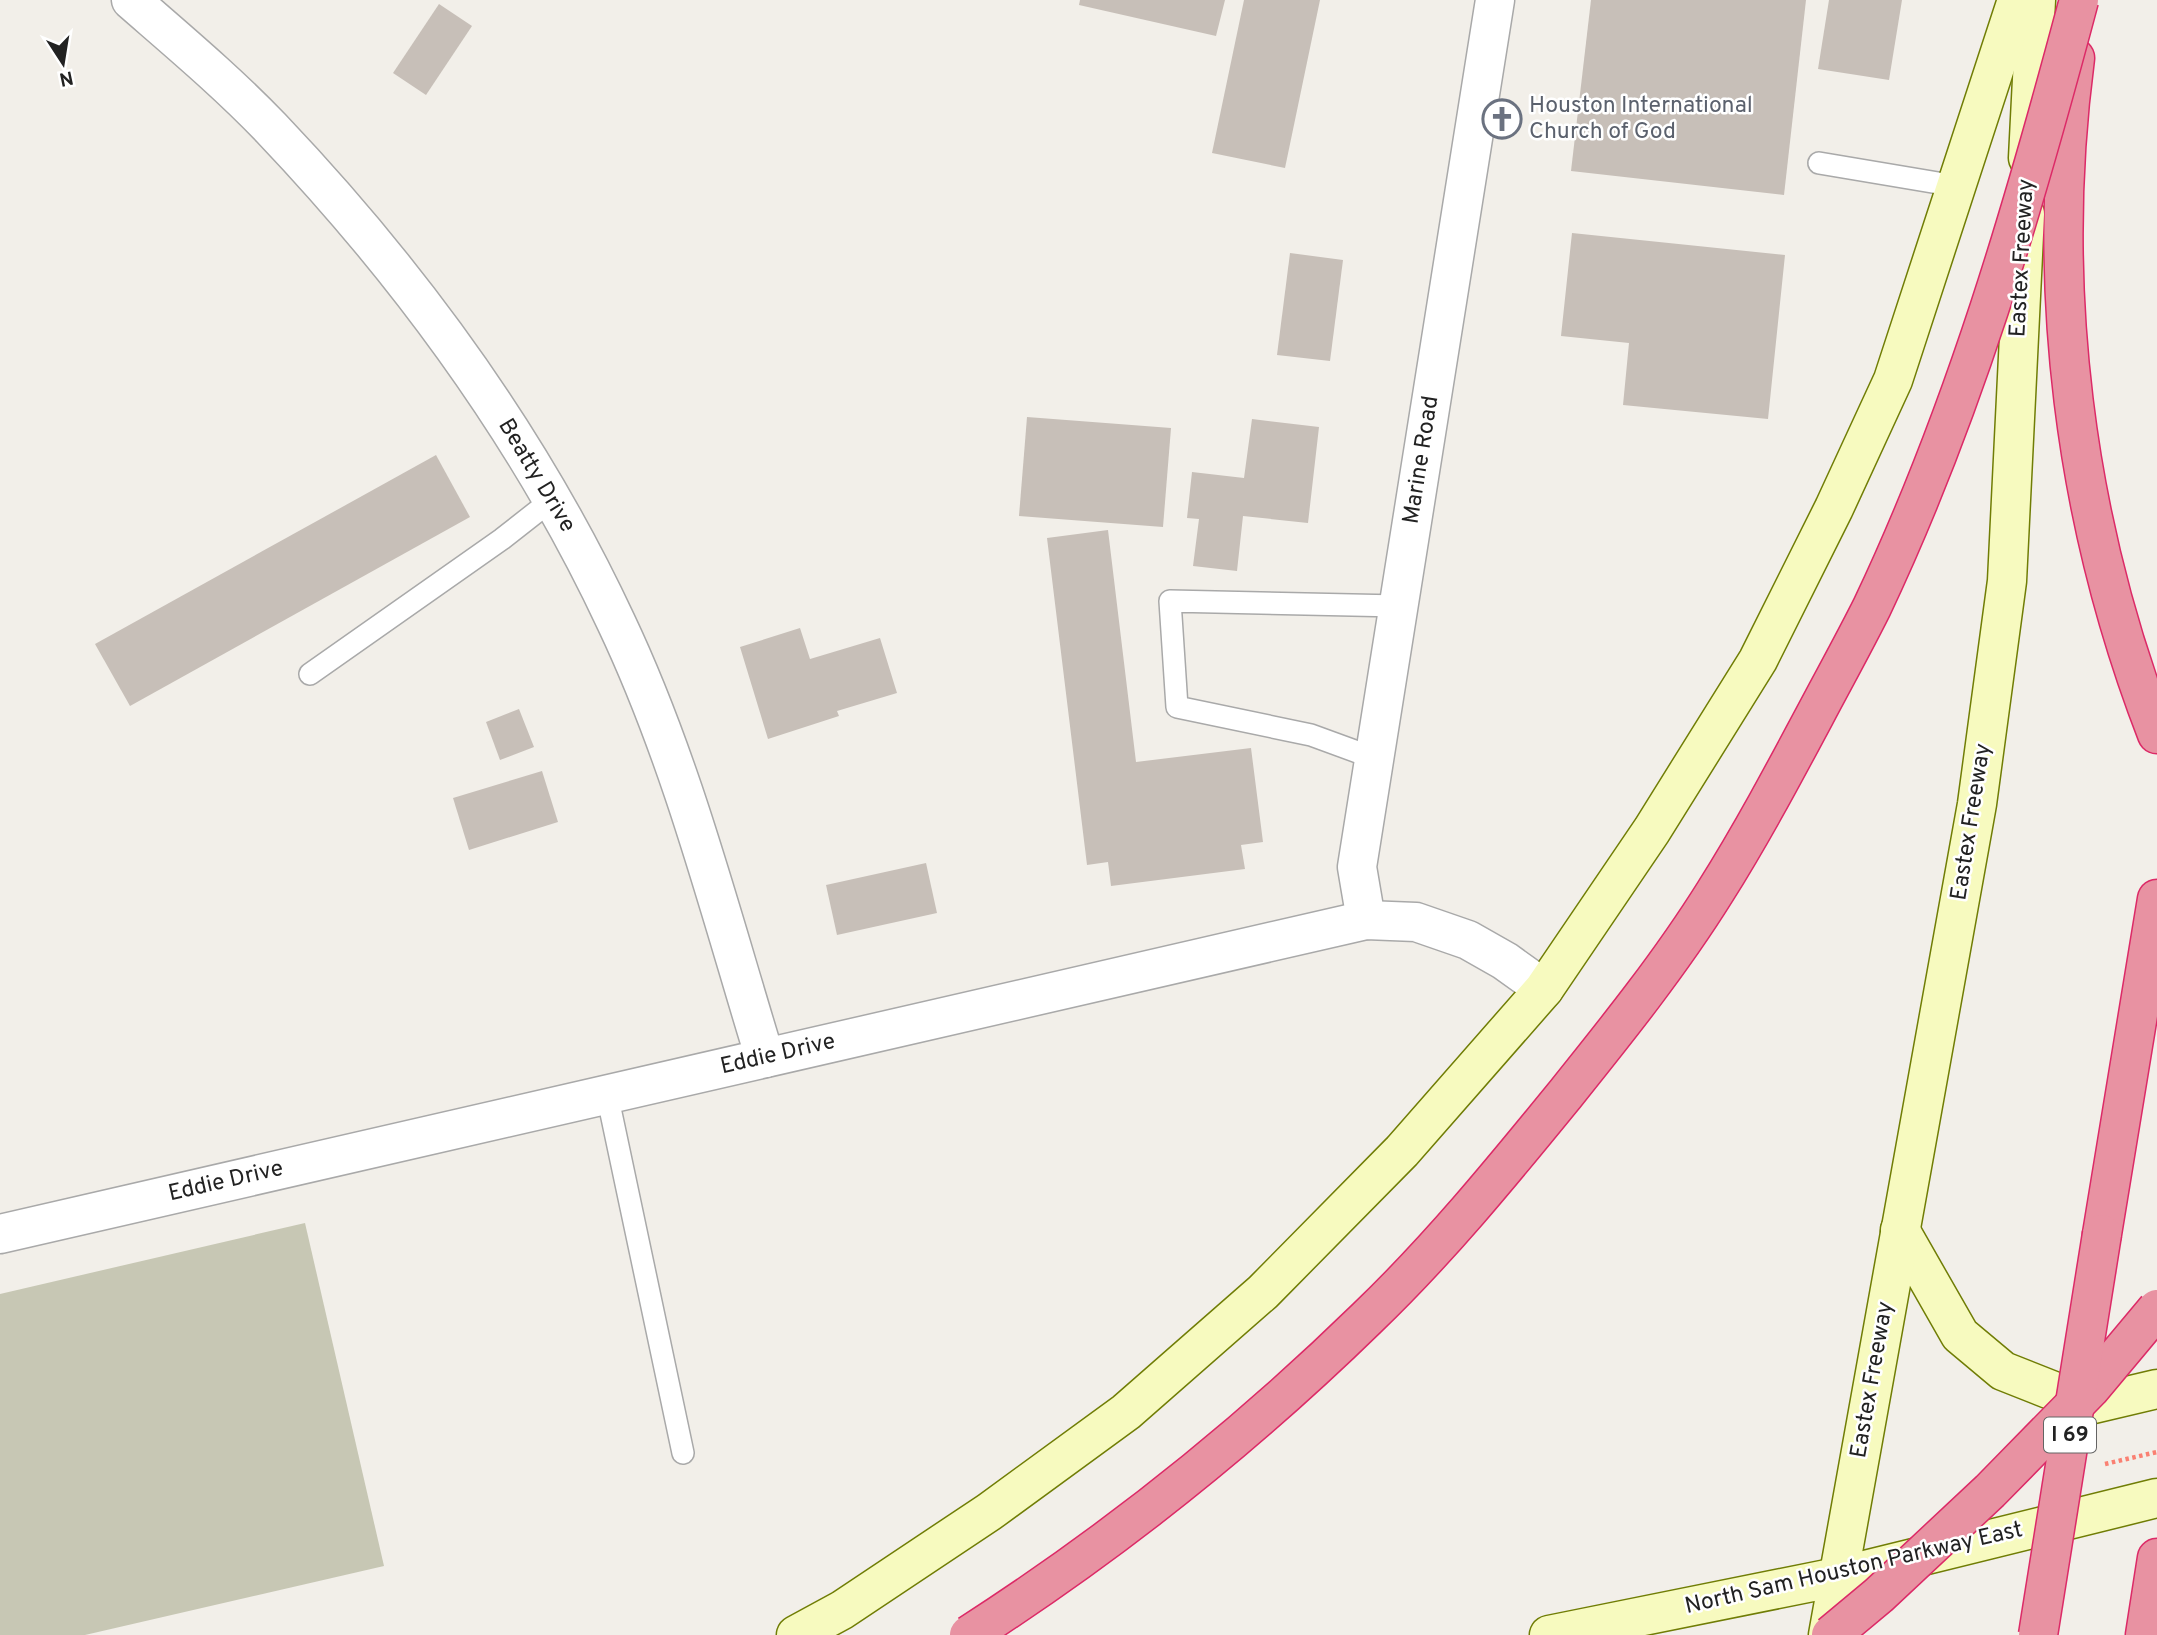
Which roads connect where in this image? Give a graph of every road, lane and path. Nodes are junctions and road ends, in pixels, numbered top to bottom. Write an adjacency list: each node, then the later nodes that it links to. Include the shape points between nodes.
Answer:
1 (131, 0): 8 (street, Beatty Drive, via 268,125 340,203 422,304)
2 (1495, 0): 9 (street, Marine Road)
3 (2017, 0): 7 (main road)
4 (2036, 0): 18 (main road, Eastex Freeway, via 2007,581 1977,804)
5 (2081, 0): 11 (highway, via 2066,168 2065,295 2070,363 2083,474 2099,554); 28 (highway, bridge, via 2000,277 1918,503 1871,608 1768,803 1713,895 1648,986 1510,1161 1371,1315 1135,1520)
6 (1819, 163): 7 (lane)
7 (1956, 186): 15 (main road, via 1893,380 1758,660 1652,830)
8 (553, 499): 10 (lane); 16 (street, Beatty Drive, via 617,623 659,723)
9 (1399, 606): 12 (street, Marine Road); 12 (lane, via 1170,601 1177,707 1311,735)
10 (310, 674)
11 (2157, 734)
12 (1374, 758): 14 (street, Marine Road, via 1357,867)
13 (2157, 899): 30 (highway, I 69, bridge)
14 (1366, 920): 15 (street, Eddie Drive, via 1416,922 1468,940); 16 (street, Eddie Drive)
15 (1544, 989): 27 (main road, via 1402,1151 1282,1273 1126,1412 989,1512)
16 (765, 1058): 17 (street, Eddie Drive)
17 (607, 1094): 19 (street, Eddie Drive); 22 (lane)
18 (1900, 1230): 21 (main road, via 1961,1335 2003,1371 2088,1405); 25 (main road, Eastex Freeway)
19 (0, 1234)
20 (2157, 1309): 29 (highway, bridge, via 2090,1389 1990,1491)
21 (2157, 1389)
22 (683, 1453)
23 (2157, 1498): 25 (main road, North Sam Houston Parkway East)
24 (2157, 1558): 31 (highway)
25 (1837, 1577): 26 (main road, North Sam Houston Parkway East); 29 (main road, Eastex Freeway)
26 (1579, 1633)
27 (796, 1635)
28 (969, 1635)
29 (1830, 1635)
30 (2038, 1635)
31 (2146, 1635)

